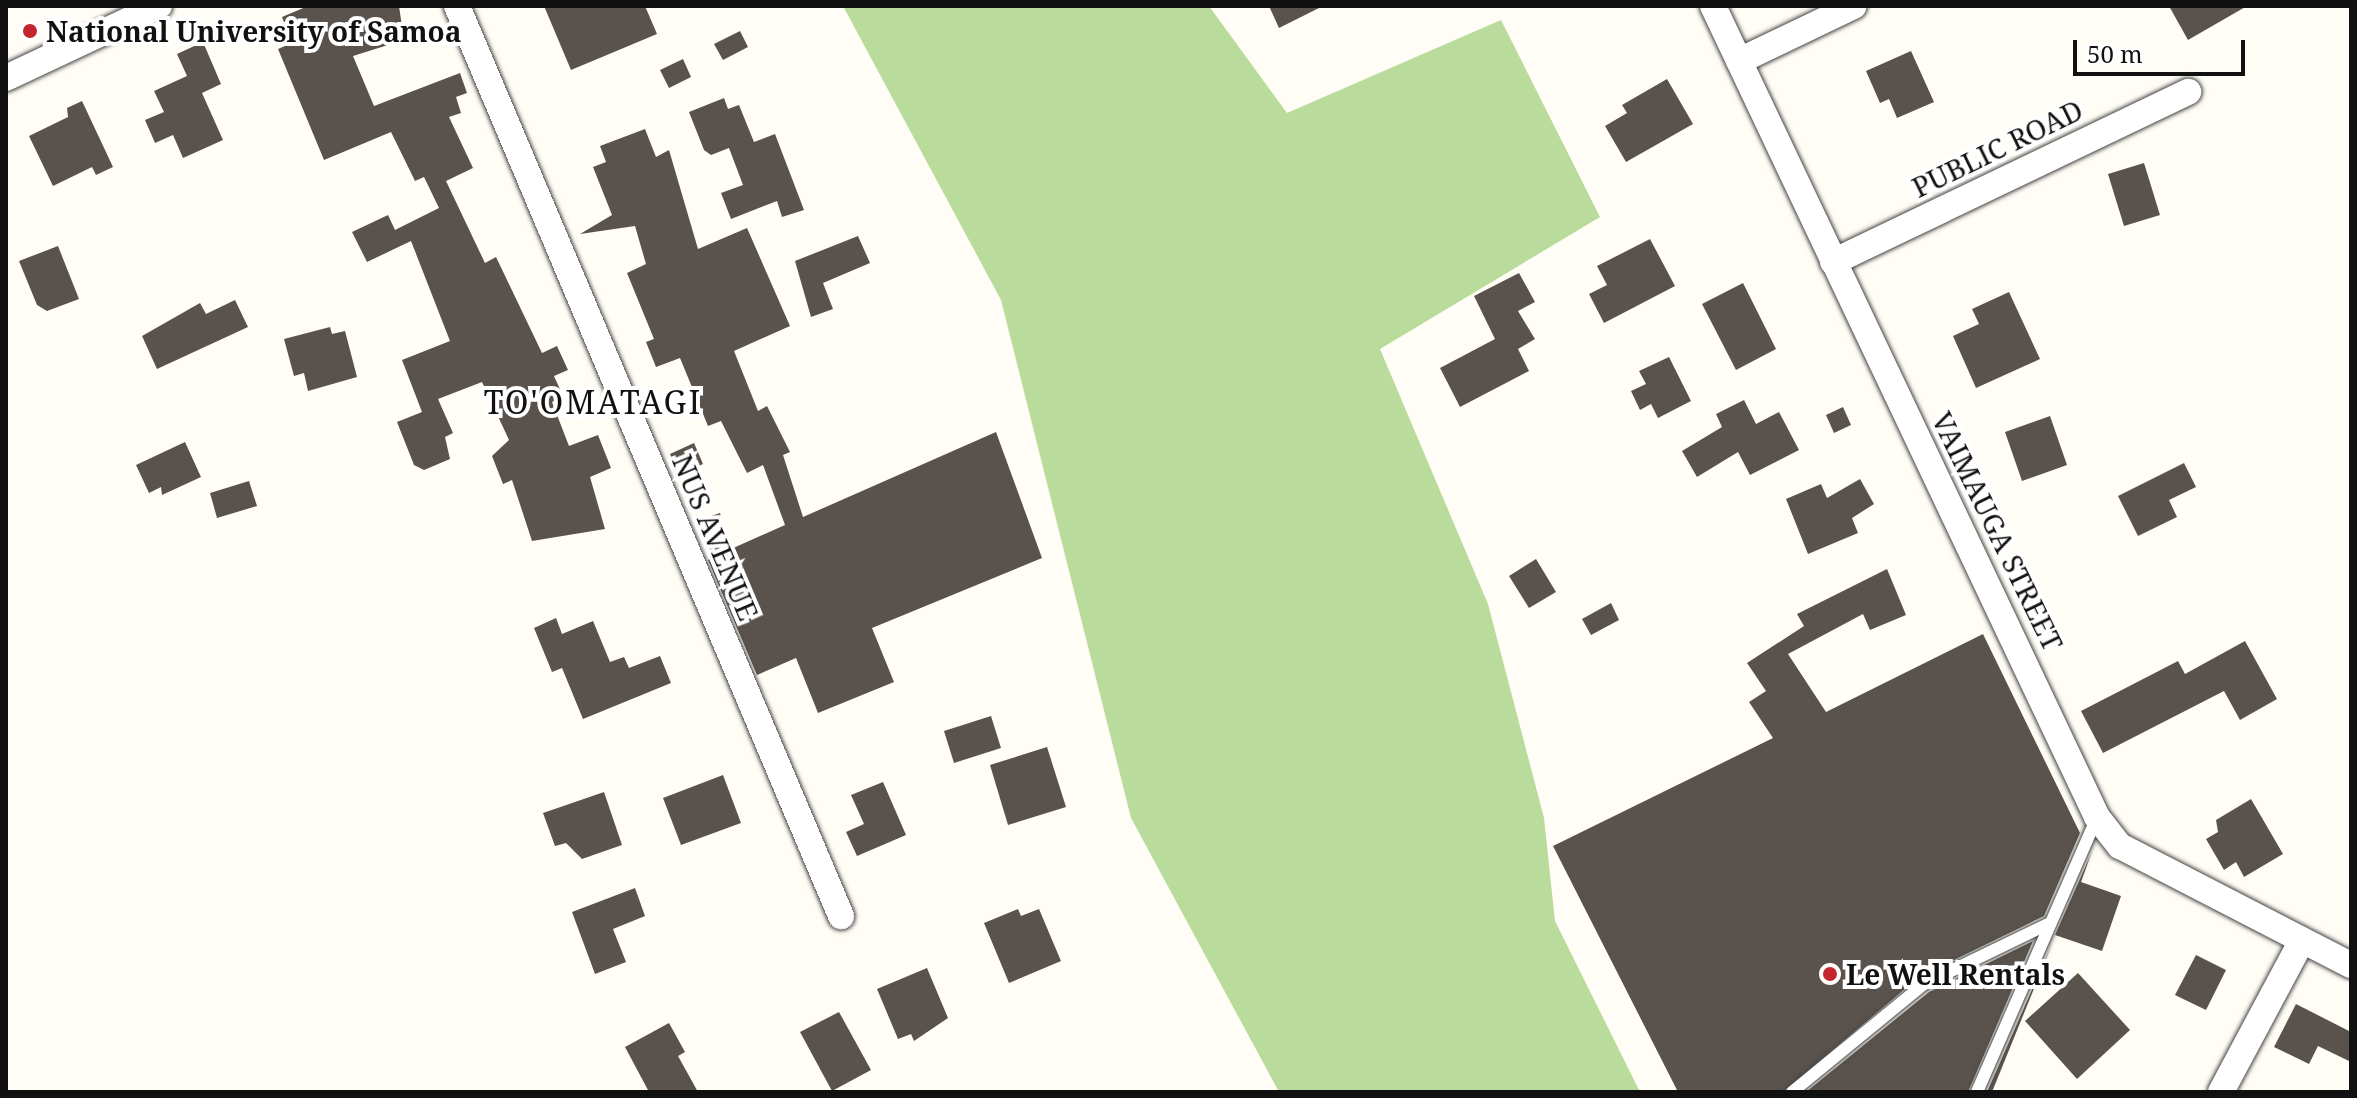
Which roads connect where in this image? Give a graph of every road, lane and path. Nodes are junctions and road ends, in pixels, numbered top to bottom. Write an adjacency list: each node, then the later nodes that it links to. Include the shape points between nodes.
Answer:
1 (159, 6): 6 (street)
2 (457, 6): 10 (street, NUS AVENUE)
3 (1713, 6): 5 (street, VAIMAUGA STREET)
4 (1854, 6): 5 (street)
5 (1739, 61): 8 (street, VAIMAUGA STREET)
6 (6, 78)
7 (2188, 92): 8 (street, PUBLIC ROAD)
8 (1833, 262): 9 (street, VAIMAUGA STREET)
9 (2097, 817): 11 (lane); 12 (street, VAIMAUGA STREET, via 2120,846)
10 (841, 916)
11 (2048, 924): 14 (lane, via 1924,984); 15 (lane)
12 (2301, 942): 13 (street, VAIMAUGA STREET); 16 (street)
13 (2351, 965)
14 (1792, 1092)
15 (1977, 1092)
16 (2221, 1092)

